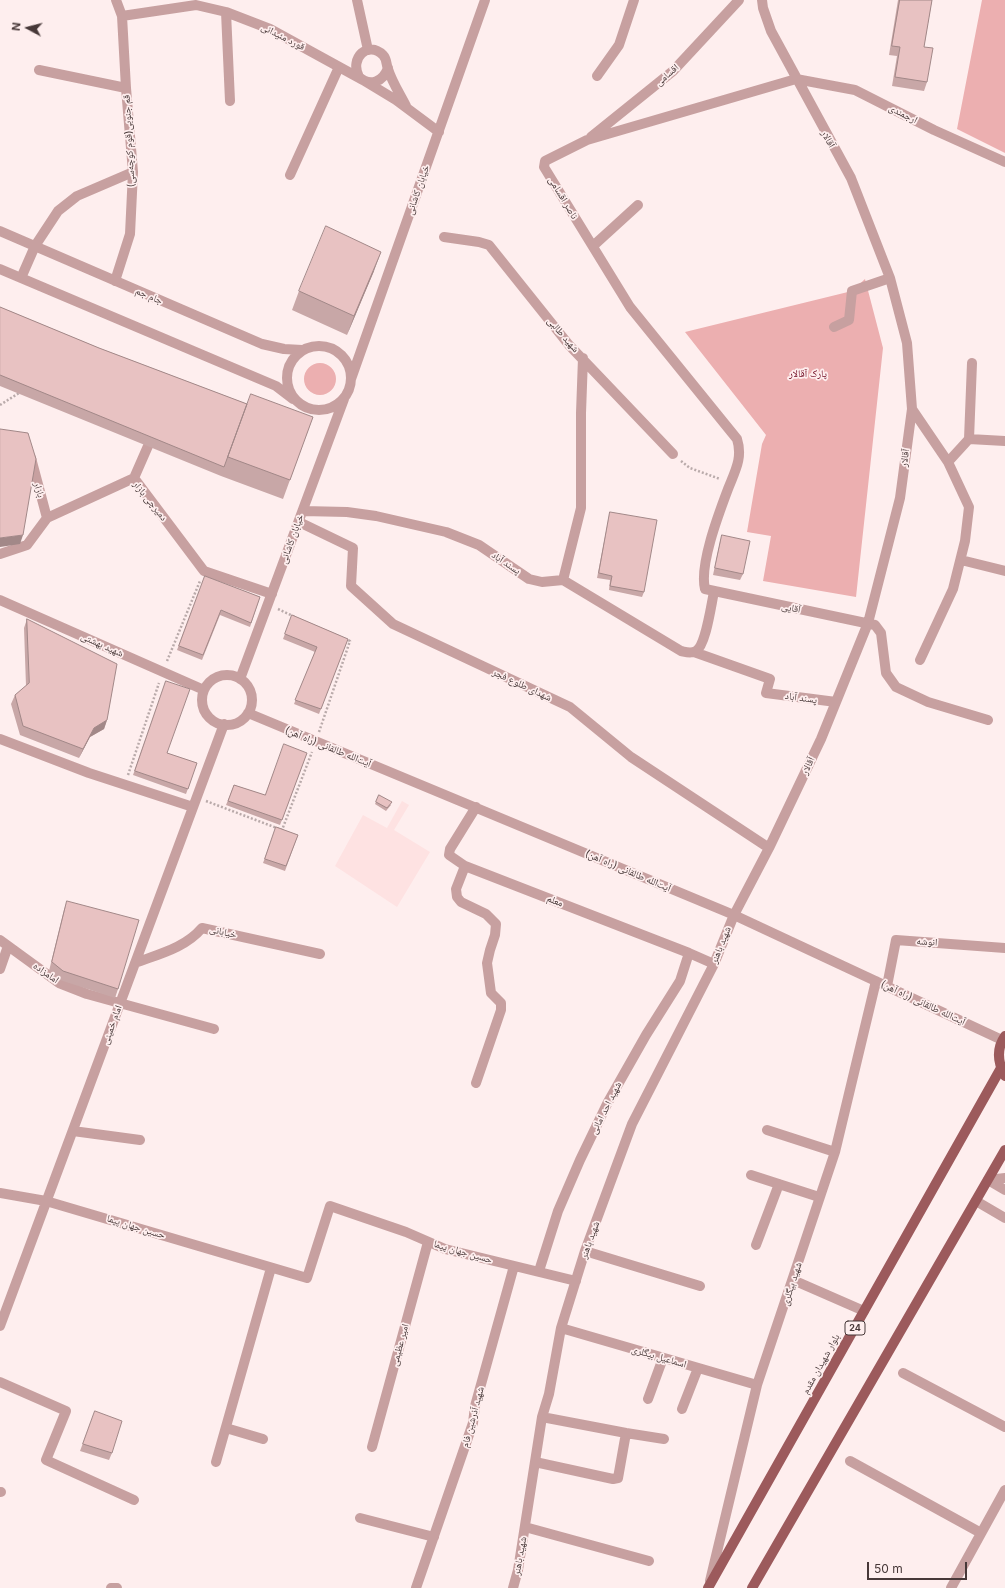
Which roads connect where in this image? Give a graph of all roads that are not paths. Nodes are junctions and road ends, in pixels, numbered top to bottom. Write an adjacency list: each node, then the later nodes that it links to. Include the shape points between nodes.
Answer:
1 (116, 0): 8 (street, قم جنوبی(قوم کوچه‌سی))
2 (357, 0): 9 (street)
3 (486, 0): 19 (street, خیابان کاشانی)
4 (634, 0): 13 (street, via 619,45)
5 (739, 0): 20 (street, اقسامی, via 673,71)
6 (762, 0): 14 (street, آقالار, via 762,8 771,31)
7 (226, 12): 8 (street, قورد مئیدانی, via 196,5); 10 (street, قورد مئیدانی, via 270,29); 17 (street)
8 (122, 16): 16 (street, قم جنوبی(قوم کوچه‌سی))
9 (368, 50): 11 (street, قورد مئیدانی, via 382,54); 15 (street, via 356,61 356,72)
10 (339, 67): 15 (street, قورد مئیدانی); 23 (street)
11 (388, 68): 15 (street, via 379,81); 18 (street, قورد مئیدانی)
12 (39, 70): 16 (street)
13 (597, 76)
14 (796, 79): 20 (street, ناصر اقسامی); 21 (street, ارجمندی, via 855,90); 31 (street, آقالار, via 851,178)
15 (363, 80): 18 (street, قورد مئیدانی)
16 (126, 88): 22 (street, قم جنوبی(قوم کوچه‌سی))
17 (230, 101)
18 (408, 108): 19 (street, قورد مئیدانی)
19 (439, 132): 37 (street, خیابان کاشانی)
20 (587, 140): 28 (street, ناصر اقسامی, via 545,161 544,167)
21 (1005, 162)
22 (133, 172): 27 (street, via 77,196 58,211); 32 (street, قم جنوبی(قوم کوچه‌سی), via 130,234)
23 (290, 175)
24 (638, 205): 28 (street)
25 (0, 231): 27 (street, جام جم)
26 (444, 237): 35 (street, شهید طالبی, via 489,245 569,345)
27 (35, 246): 30 (street); 32 (street, جام جم)
28 (593, 246): 55 (street, ناصر اقسامی, via 630,306 737,439 740,448 739,459 709,548 704,572 705,589)
29 (0, 269): 30 (street)
30 (21, 278): 38 (street, via 276,386)
31 (890, 278): 33 (street, via 852,291 849,320); 40 (street, آقالار, via 908,343)
32 (115, 281): 34 (street, جام جم, via 262,344)
33 (834, 327)
34 (302, 350): 37 (street, via 312,346 332,348 346,361); 38 (street, via 293,358 286,378 288,389)
35 (583, 358): 45 (street, شهید طالبی); 54 (street, via 581,508)
36 (972, 363): 41 (street)
37 (351, 379): 39 (street, via 350,388)
38 (294, 399): 39 (street, via 302,406 313,410 336,406)
39 (344, 399): 48 (street, خیابان کاشانی)
40 (912, 409): 46 (street); 58 (street, آقالار, via 900,498)
41 (969, 439): 42 (street); 46 (street)
42 (1005, 441)
43 (148, 446): 47 (street)
44 (28, 449): 49 (street, بازار)
45 (673, 454)
46 (948, 462): 52 (street, via 969,507)
47 (134, 478): 49 (street, دمیرچی بازار); 56 (street, دمیرچی بازار, via 204,571)
48 (302, 511): 50 (street, خیابان کاشانی); 54 (street, پسند آباد, via 347,512 376,516 446,532 479,545 529,579 542,582)
49 (47, 518): 51 (street, دمیرچی بازار, via 27,545)
50 (299, 522): 56 (street, خیابان کاشانی); 70 (street, شهدای طلوع فجر, via 353,548 352,586 393,624 570,707 631,757)
51 (0, 554)
52 (961, 560): 53 (street); 60 (street, via 953,589)
53 (1005, 571)
54 (563, 580): 59 (street, پسند آباد, via 681,651)
55 (714, 592): 58 (street, آقایی); 59 (street, via 704,638)
56 (272, 594): 61 (street, خیابان کاشانی)
57 (0, 600): 62 (street, شهید بهشتی)
58 (868, 623): 63 (street, آقالار); 65 (street, via 875,625 881,633 886,673 896,687 928,702)
59 (694, 652): 63 (street, پسند آباد, via 770,679 766,693)
60 (920, 660)
61 (240, 679): 62 (street, via 224,675 208,683); 64 (street, via 246,684 252,698)
62 (204, 690): 66 (street, via 202,698 205,712 216,722)
63 (836, 702): 70 (street, آقالار)
64 (248, 713): 66 (street, via 237,722); 69 (street, (راه آهن) آیت‌الله طالقانی)
65 (988, 720)
66 (224, 724): 68 (street, امام خمینی)
67 (0, 739): 68 (street, via 125,784)
68 (195, 802): 77 (street, امام خمینی)
69 (476, 808): 71 (street, معلم, via 450,849 449,855); 72 (street, (راه آهن) آیت‌الله طالقانی)
70 (769, 848): 72 (street, آقالار)
71 (465, 866): 75 (street, معلم); 86 (street, via 456,889 457,897 461,902 486,914 496,924 487,963 491,992 501,1003 501,1010)
72 (734, 915): 78 (street, شهید باهنر); 80 (street, (راه آهن) آیت‌الله طالقانی)
73 (4, 943): 79 (street); 82 (street, امامزاده, via 59,983)
74 (1005, 948): 81 (street, انوشه, via 896,940)
75 (689, 953): 78 (street, معلم); 107 (street, شهید احد امانی, via 680,981 646,1035 580,1160 558,1211)
76 (320, 954): 77 (street, خیابانی, via 202,928 194,937 178,947)
77 (135, 963): 82 (street, امام خمینی)
78 (714, 964): 104 (street, شهید باهنر, via 632,1124)
79 (0, 969)
80 (876, 981): 81 (street, (راه آهن) آیت‌الله طالقانی); 91 (street, شهید بیگلری)
81 (887, 986): 84 (street, (راه آهن) آیت‌الله طالقانی)
82 (120, 1003): 83 (street, امامزاده); 88 (street, امام خمینی)
83 (214, 1029)
84 (1004, 1038): 85 (main road, 24, via 999,1049)
85 (1003, 1072): 111 (main road, بلوار شهیدان مقدم / 24)
86 (476, 1083)
87 (767, 1130): 91 (street)
88 (72, 1131): 89 (street); 99 (street, امام خمینی)
89 (140, 1140)
90 (1005, 1150): 94 (main road)
91 (834, 1152): 98 (street, شهید بیگلری)
92 (751, 1175): 95 (street)
93 (1005, 1178): 94 (street)
94 (988, 1180): 96 (street); 100 (main road)
95 (779, 1184): 98 (street); 103 (street)
96 (1005, 1190)
97 (0, 1193): 99 (street, حسین جهان پیما)
98 (819, 1197): 108 (street, شهید بیگلری)
99 (46, 1201): 106 (street, حسین جهان پیما); 112 (street, امام خمینی)
100 (976, 1201): 101 (street); 143 (main road)
101 (1005, 1218)
102 (428, 1242): 105 (street, حسین جهان پیما, via 445,1249); 106 (street, حسین جهان پیما, via 330,1206 307,1278); 127 (street, امیر عظیمی)
103 (756, 1245)
104 (585, 1251): 109 (street, شهید باهنر); 110 (street)
105 (514, 1266): 107 (street, حسین جهان پیما); 136 (street, شهید آذرشین فام, via 475,1406 473,1423)
106 (271, 1268): 122 (street)
107 (539, 1271): 109 (street, حسین جهان پیما)
108 (793, 1280): 111 (street); 118 (street, شهید بیگلری)
109 (576, 1281): 113 (street, شهید باهنر)
110 (700, 1286)
111 (864, 1311): 138 (main road, بلوار شهیدان مقدم / 24)
112 (0, 1326)
113 (561, 1328): 114 (street, اسماعیل بیگلری); 121 (street, شهید باهنر, via 549,1394)
114 (663, 1358): 115 (street, اسماعیل بیگلری); 119 (street)
115 (698, 1368): 118 (street, اسماعیل بیگلری); 120 (street)
116 (903, 1373): 123 (street)
117 (0, 1382): 132 (street, via 66,1411 46,1460)
118 (757, 1385): 138 (street, شهید بیگلری)
119 (648, 1399)
120 (682, 1409)
121 (542, 1417): 124 (street); 130 (street, شهید باهنر)
122 (226, 1428): 125 (street); 129 (street)
123 (1005, 1428)
124 (626, 1433): 126 (street); 130 (street, via 618,1478)
125 (263, 1439)
126 (664, 1439)
127 (372, 1447)
128 (850, 1461): 135 (street)
129 (216, 1462)
130 (535, 1462): 134 (street, شهید باهنر)
131 (1005, 1490): 135 (street)
132 (134, 1500)
133 (360, 1518): 136 (street)
134 (524, 1527): 137 (street); 142 (street, شهید باهنر)
135 (981, 1533): 144 (street)
136 (434, 1537): 141 (street, شهید آذرشین فام)
137 (649, 1561)
138 (709, 1587)
139 (111, 1588): 140 (street)
140 (117, 1588)
141 (416, 1588)
142 (513, 1588)
143 (752, 1588)
144 (951, 1588)

